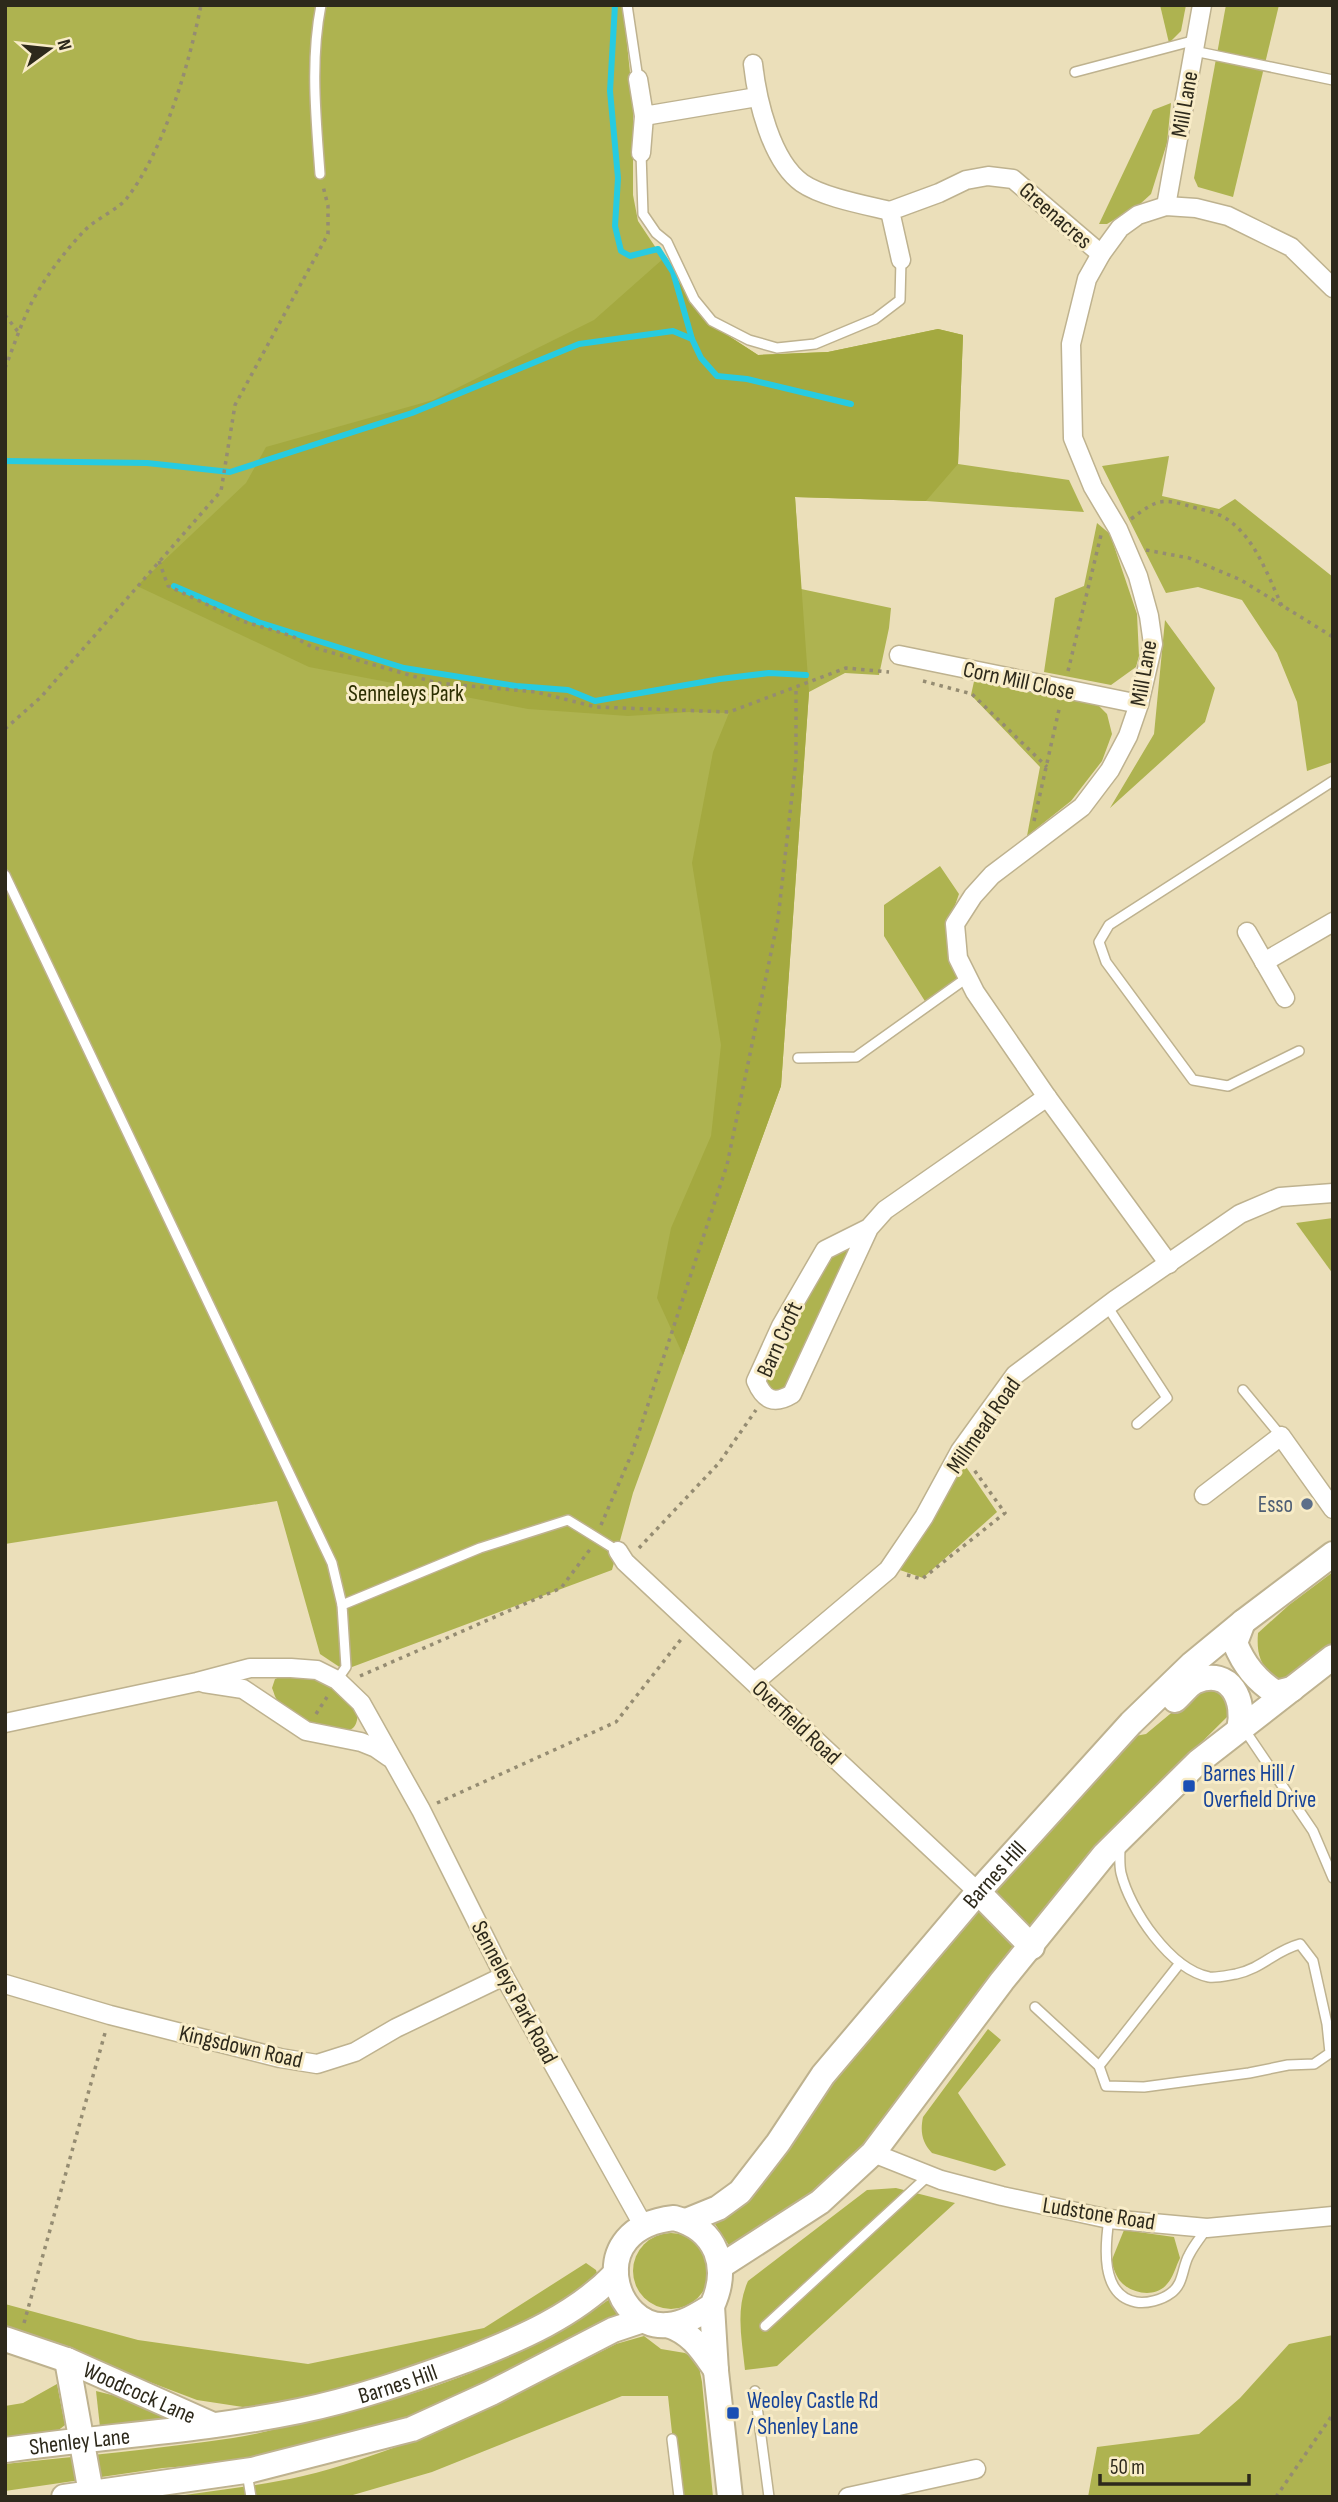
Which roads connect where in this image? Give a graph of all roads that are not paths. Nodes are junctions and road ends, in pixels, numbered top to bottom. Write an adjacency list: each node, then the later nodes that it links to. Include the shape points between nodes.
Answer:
1 (321, 5): 12 (lane, via 314,75)
2 (626, 5): 7 (lane)
3 (1202, 5): 4 (street, Mill Lane)
4 (1195, 45): 6 (lane); 8 (lane); 13 (street, Mill Lane)
5 (753, 64): 9 (street)
6 (1075, 72)
7 (638, 79): 10 (street)
8 (1333, 80)
9 (757, 97): 10 (street); 14 (street, via 780,158 802,183 834,197)
10 (644, 116): 11 (street)
11 (640, 153): 16 (lane, via 643,214 667,242 694,299 712,321 748,340 778,348 815,344 875,319 900,300)
12 (320, 174)
13 (1166, 206): 15 (street, Mill Lane, via 1138,215 1119,228); 17 (street, via 1228,216 1261,231 1291,247)
14 (890, 211): 15 (street, Greenacres, via 966,180 988,176 1013,179); 16 (street)
15 (1101, 254): 19 (street, Mill Lane, via 1087,279 1070,344 1073,438 1093,487 1118,529 1143,594 1153,644)
16 (901, 260)
17 (1333, 288)
18 (899, 655): 19 (street, Corn Mill Close)
19 (1139, 704): 25 (street, Mill Lane, via 1110,770 1082,807 992,875 973,896 956,924 958,958)
20 (1333, 781): 27 (lane, via 1110,925 1099,942 1107,962 1193,1080 1228,1086)
21 (5, 875): 41 (lane, via 332,1563)
22 (1333, 922): 24 (street)
23 (1247, 932): 24 (street)
24 (1264, 962): 26 (street)
25 (968, 977): 28 (lane, via 856,1057); 29 (street, Mill Lane)
26 (1285, 999)
27 (1299, 1051)
28 (797, 1058)
29 (1047, 1097): 31 (street, Barn Croft, via 885,1210); 32 (street, Mill Lane)
30 (1333, 1192): 32 (street, Millmead Road, via 1279,1197 1240,1214)
31 (869, 1228): 31 (street, Barn Croft, via 792,1394 781,1400 761,1393 756,1381 781,1326 825,1250)
32 (1169, 1264): 33 (street, Millmead Road)
33 (1107, 1306): 35 (lane, via 1167,1398); 46 (street, Millmead Road, via 1015,1375 960,1451 888,1570)
34 (1243, 1390): 36 (lane)
35 (1137, 1424)
36 (1281, 1436): 37 (street); 38 (street)
37 (1205, 1495)
38 (1333, 1509)
39 (1333, 1554): 42 (main road, Barnes Hill)
40 (622, 1556): 41 (lane, via 568,1520 480,1548); 46 (street, Overfield Road)
41 (342, 1605): 44 (lane, via 346,1667)
42 (1243, 1622): 47 (main road, via 1235,1643 1242,1660 1276,1693); 49 (main road, Barnes Hill)
43 (1333, 1657): 47 (main road)
44 (337, 1680): 45 (street, Senneleys Park Road, via 317,1671 250,1668); 51 (street, Senneleys Park Road, via 360,1703)
45 (197, 1682): 48 (street, Senneleys Park Road); 51 (street, Senneleys Park Road, via 243,1689 306,1731 361,1742)
46 (755, 1682): 54 (street, Overfield Road)
47 (1292, 1689): 50 (main road)
48 (5, 1723)
49 (1131, 1723): 50 (main road, via 1151,1723 1194,1682 1215,1677 1229,1683 1238,1697); 54 (main road, Barnes Hill)
50 (1241, 1729): 52 (main road, via 1198,1762); 53 (lane, via 1313,1831)
51 (390, 1758): 57 (street, Senneleys Park Road)
52 (1120, 1840): 55 (main road); 56 (lane, via 1121,1871 1130,1898 1152,1934)
53 (1333, 1878)
54 (978, 1892): 55 (main road); 65 (main road, Barnes Hill, via 823,2075 740,2192 718,2208)
55 (1032, 1947): 61 (main road)
56 (1180, 1964): 60 (lane); 60 (lane, via 1210,1977 1220,1976 1256,1968 1283,1949 1300,1944 1313,1961 1330,2053 1314,2064 1144,2087 1106,2086)
57 (504, 1976): 58 (street, Kingsdown Road, via 355,2052 317,2064 110,2015); 66 (street, Senneleys Park Road)
58 (5, 1984)
59 (1035, 2007): 60 (lane)
60 (1099, 2066)
61 (873, 2152): 62 (street, Ludstone Road); 68 (main road, via 820,2202)
62 (928, 2176): 64 (street, Ludstone Road); 73 (lane)
63 (1333, 2217): 67 (street, Ludstone Road)
64 (1109, 2219): 67 (street, Ludstone Road); 67 (lane, via 1107,2264 1114,2290 1129,2301 1143,2303 1171,2294 1179,2286 1189,2255)
65 (686, 2221): 66 (main road, via 674,2218); 68 (main road, via 703,2232)
66 (643, 2225): 69 (main road, via 619,2250)
67 (1207, 2228)
68 (721, 2266): 70 (main road)
69 (616, 2273): 71 (main road, via 628,2307); 78 (main road, Barnes Hill, via 570,2311 479,2355 388,2389 299,2411)
70 (712, 2306): 72 (main road); 76 (main road)
71 (643, 2320): 72 (main road); 84 (main road, Barnes Hill, via 613,2330 412,2429)
72 (668, 2325): 76 (main road, via 698,2343)
73 (765, 2326)
74 (12, 2341): 75 (main road, Woodcock Lane)
75 (67, 2360): 78 (main road, Woodcock Lane); 81 (main road, Woodcock Lane)
76 (716, 2371): 89 (main road)
77 (755, 2390): 90 (lane)
78 (213, 2425): 79 (main road, Barnes Hill)
79 (156, 2433): 81 (main road, Shenley Lane)
80 (672, 2439): 88 (lane)
81 (81, 2441): 82 (main road, Shenley Lane); 85 (main road, Woodcock Lane)
82 (5, 2450)
83 (976, 2469): 91 (street)
84 (247, 2471): 85 (main road, Barnes Hill); 87 (lane)
85 (91, 2493): 86 (main road)
86 (64, 2497)
87 (251, 2497)
88 (680, 2497)
89 (730, 2497)
90 (769, 2497)
91 (848, 2497)

